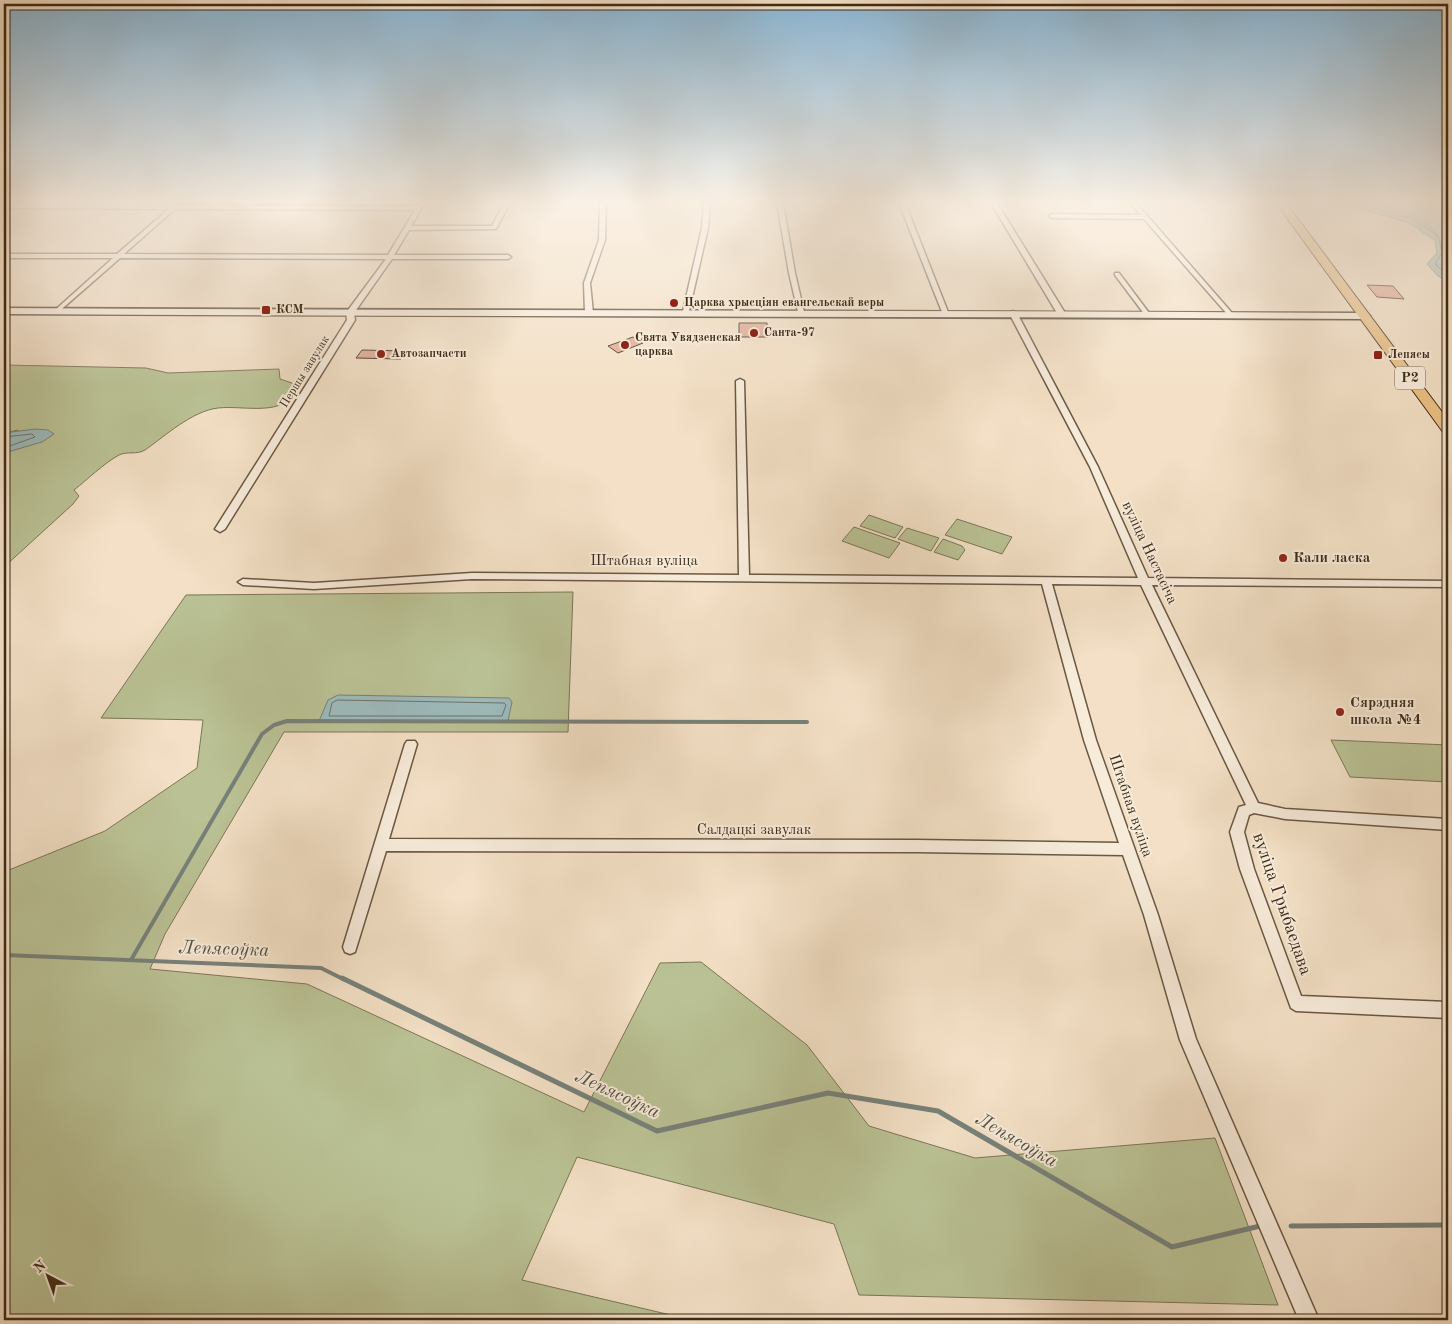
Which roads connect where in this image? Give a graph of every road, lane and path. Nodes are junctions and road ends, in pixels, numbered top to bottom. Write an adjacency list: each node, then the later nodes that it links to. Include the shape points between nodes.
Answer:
1 (109, 265): 14 (street)
2 (384, 265): 17 (street, Першы завулак)
3 (593, 265): 18 (street, via 587,283)
4 (697, 265): 13 (street)
5 (790, 265): 15 (street)
6 (926, 265): 16 (street)
7 (1032, 265): 20 (street)
8 (1186, 265): 22 (street)
9 (1327, 265): 11 (main road, Р2)
10 (1117, 274): 21 (street)
11 (1357, 305): 23 (street, via 1353,313); 24 (main road, Р2)
12 (4, 311): 14 (street)
13 (686, 311): 15 (street); 18 (street)
14 (56, 312): 17 (street)
15 (802, 312): 16 (street)
16 (945, 312): 19 (street)
17 (350, 313): 18 (street); 27 (street, Першы завулак, via 351,320)
18 (589, 313)
19 (1013, 313): 20 (street); 29 (street, вуліца Настасіча, via 1094,467)
20 (1061, 313): 21 (street)
21 (1147, 314): 22 (street)
22 (1230, 314): 23 (street)
23 (1337, 315): 24 (street)
24 (1369, 321): 26 (main road, Р2)
25 (740, 381): 28 (street)
26 (1448, 429)
27 (220, 529)
28 (744, 578): 30 (street, Штабная вуліца); 31 (street, Штабная вуліца, via 472,576 314,586)
29 (1144, 580): 30 (street, Штабная вуліца); 32 (street, Штабная вуліца); 34 (street, вуліца Настасіча)
30 (1046, 581): 37 (street, Штабная вуліца, via 1090,740)
31 (243, 582)
32 (1448, 584)
33 (411, 744): 36 (street)
34 (1254, 808): 35 (street, вуліца Грыбаедава, via 1284,814); 39 (street, вуліца Грыбаедава, via 1244,811 1238,832 1247,869 1296,1003)
35 (1448, 824)
36 (381, 845): 37 (street, Салдацкі завулак); 38 (street)
37 (1127, 849): 40 (street, Штабная вуліца, via 1151,915 1188,1040)
38 (350, 946)
39 (1448, 1010)
40 (1309, 1320)

